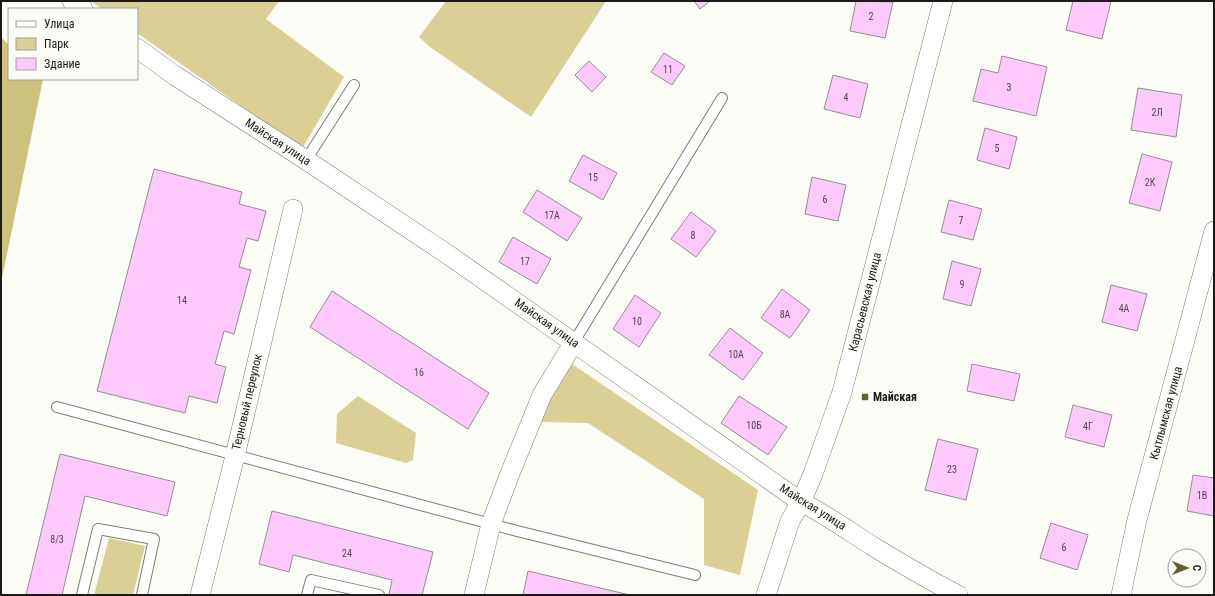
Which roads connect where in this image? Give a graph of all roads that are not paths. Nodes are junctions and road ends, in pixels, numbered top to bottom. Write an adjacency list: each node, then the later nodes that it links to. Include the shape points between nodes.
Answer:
1 (72, 1): 3 (street)
2 (943, 1): 13 (street, Карасьевская улица, via 842,392)
3 (82, 8)
4 (138, 49): 7 (street, Майская улица, via 174,75)
5 (354, 85): 7 (lane)
6 (722, 98): 10 (lane)
7 (306, 160): 10 (street, Майская улица)
8 (293, 209): 12 (street, Терновый переулок)
9 (1214, 231): 24 (street, Кытлымская улица, via 1137,520)
10 (574, 342): 13 (street, Майская улица); 14 (street, via 542,395)
11 (57, 407): 12 (lane)
12 (235, 456): 14 (lane); 18 (street, Терновый переулок)
13 (801, 502): 22 (street, Карасьевская улица, via 790,521); 23 (street, Майская улица)
14 (491, 524): 15 (lane); 21 (street)
15 (695, 575)
16 (82, 595): 17 (lane, via 98,529 154,539)
17 (142, 595)
18 (200, 595)
19 (307, 595): 20 (lane, via 311,580)
20 (379, 595)
21 (474, 595)
22 (766, 595)
23 (958, 595)
24 (1121, 595)

